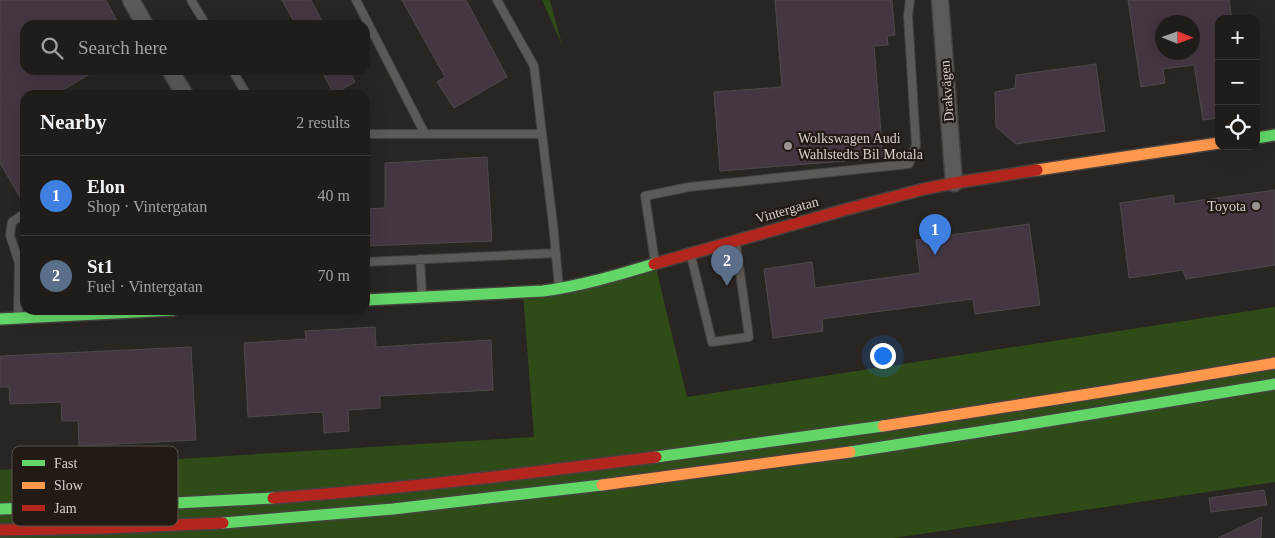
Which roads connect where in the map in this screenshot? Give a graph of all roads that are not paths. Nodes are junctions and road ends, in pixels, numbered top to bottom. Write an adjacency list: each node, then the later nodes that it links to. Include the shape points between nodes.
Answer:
1 (131, 0): 7 (street)
2 (191, 0): 8 (lane)
3 (356, 0): 9 (lane)
4 (498, 0): 17 (lane, via 534,66)
5 (910, 0): 29 (lane, via 908,16 916,145 909,164 689,187 644,196)
6 (940, 0): 21 (street, Drakvägen)
7 (142, 20)
8 (203, 20)
9 (366, 20)
10 (370, 27): 16 (lane)
11 (173, 75): 13 (street)
12 (235, 75): 14 (lane)
13 (181, 90)
14 (244, 90)
15 (370, 134): 16 (lane)
16 (425, 134): 17 (lane)
17 (542, 134): 24 (lane)
18 (1275, 135): 19 (main road)
19 (1260, 137)
20 (1215, 144): 21 (main road, Vintergatan)
21 (954, 183): 23 (main road, Vintergatan, via 898,195)
22 (20, 216): 26 (lane, via 12,222 10,235)
23 (736, 240): 25 (main road, Vintergatan); 25 (lane, via 749,337 712,342)
24 (556, 253): 27 (lane); 30 (lane)
25 (690, 254): 29 (main road, Vintergatan)
26 (20, 258)
27 (420, 259): 28 (lane); 32 (lane)
28 (370, 262)
29 (655, 264): 30 (main road, Vintergatan)
30 (559, 289): 32 (main road, Vintergatan)
31 (20, 290): 35 (lane)
32 (422, 297): 33 (main road, Vintergatan)
33 (370, 300)
34 (64, 315): 35 (main road)
35 (18, 318): 36 (main road)
36 (0, 319)
37 (1275, 363): 39 (main road, via 916,421 705,451 386,488)
38 (1275, 384): 40 (main road, via 706,473 386,510)
39 (178, 503)
40 (178, 524)
41 (142, 526): 42 (main road)
42 (0, 530)

